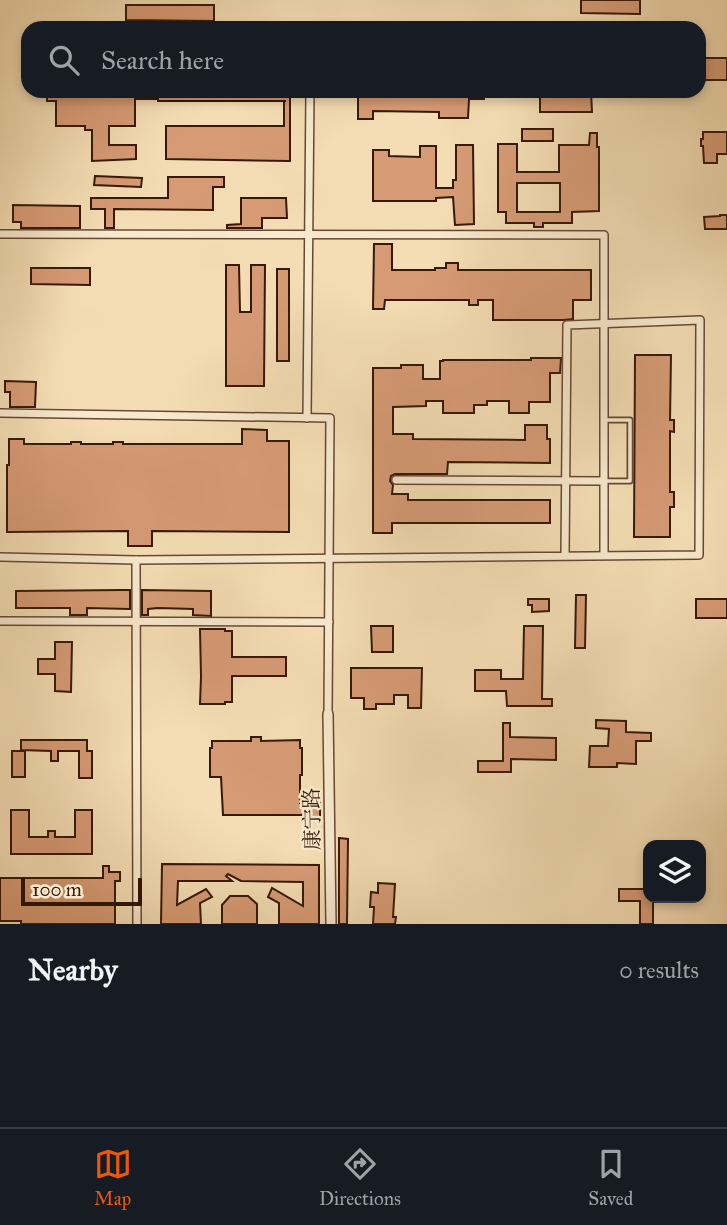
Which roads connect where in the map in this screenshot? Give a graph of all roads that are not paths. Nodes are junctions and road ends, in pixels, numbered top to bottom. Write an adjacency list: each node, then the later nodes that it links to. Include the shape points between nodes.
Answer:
1 (310, 98): 3 (street)
2 (0, 234): 3 (street)
3 (309, 234): 4 (street, via 604,235); 6 (street)
4 (604, 324): 7 (street); 9 (street, via 567,325); 11 (street, via 700,320 699,555)
5 (0, 413): 6 (street)
6 (307, 418): 14 (street, via 330,418)
7 (604, 421): 10 (street); 10 (lane, via 629,421 629,481)
8 (396, 480): 9 (street)
9 (566, 481): 10 (street); 12 (street)
10 (604, 481): 11 (street)
11 (604, 555): 12 (street)
12 (565, 556): 14 (street)
13 (0, 557): 15 (street)
14 (329, 557): 15 (street); 18 (street)
15 (136, 559): 17 (street)
16 (0, 621): 17 (street)
17 (136, 622): 18 (street); 20 (street)
18 (329, 622): 19 (street)
19 (328, 714): 21 (street, 康宁路)
20 (137, 924)
21 (331, 924)

